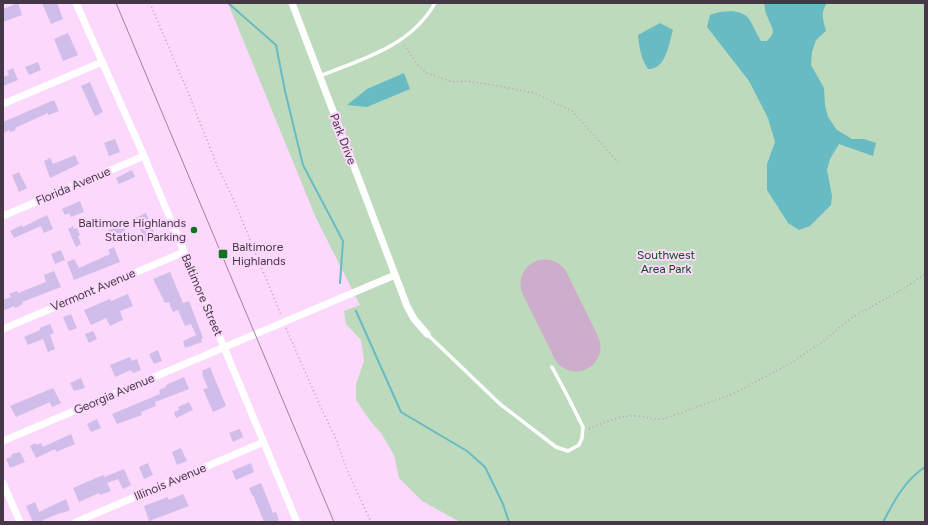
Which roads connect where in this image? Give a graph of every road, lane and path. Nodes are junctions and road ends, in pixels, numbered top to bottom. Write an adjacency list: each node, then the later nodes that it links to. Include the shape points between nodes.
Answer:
1 (76, 3): 6 (street, Baltimore Street)
2 (150, 3): 15 (path)
3 (292, 3): 7 (street, Park Drive)
4 (435, 3): 5 (lane, via 413,32)
5 (400, 40): 7 (lane, via 380,52); 10 (path, via 427,73 452,82 487,84 534,93 572,111)
6 (102, 62): 8 (street); 9 (street, Baltimore Street)
7 (320, 76): 14 (street, Park Drive)
8 (3, 104)
9 (144, 156): 11 (street, Florida Avenue); 12 (street, Baltimore Street)
10 (618, 162)
11 (3, 216)
12 (184, 252): 16 (street, Vermont Avenue); 18 (street, Baltimore Street)
13 (925, 274): 20 (path, via 850,319 791,363 733,394 663,419 653,420 640,416 619,418)
14 (395, 275): 15 (street); 17 (street, Park Drive, via 414,319)
15 (284, 322): 18 (street); 27 (path)
16 (3, 329)
17 (428, 334): 20 (lane, via 500,404 556,447 568,451 574,449 579,445)
18 (224, 347): 21 (street, Georgia Avenue); 22 (street, Baltimore Street)
19 (552, 367): 20 (lane, via 579,418)
20 (583, 432)
21 (3, 441)
22 (264, 442): 25 (street, Illinois Avenue); 26 (street, Baltimore Street)
23 (3, 483): 24 (street)
24 (20, 522)
25 (76, 522)
26 (297, 522)
27 (371, 522)

